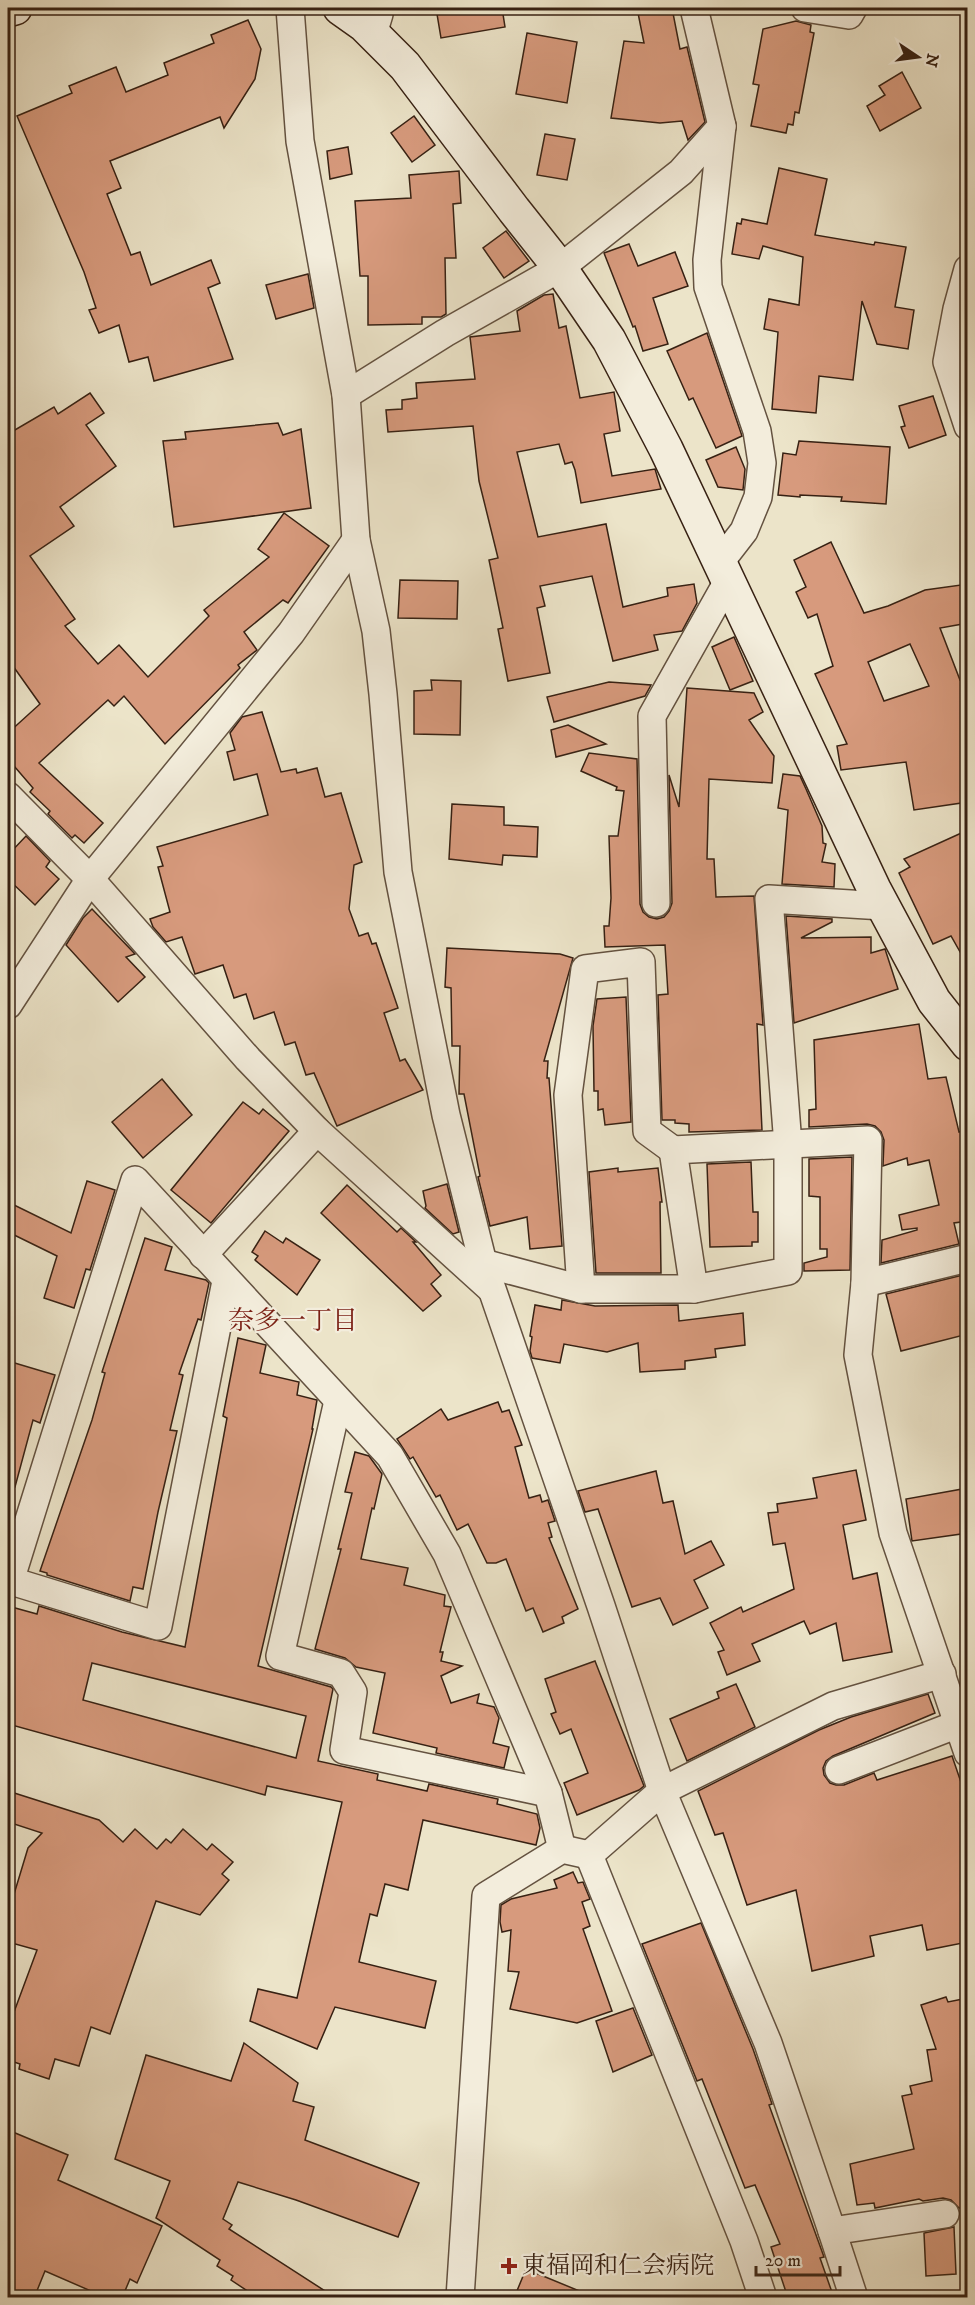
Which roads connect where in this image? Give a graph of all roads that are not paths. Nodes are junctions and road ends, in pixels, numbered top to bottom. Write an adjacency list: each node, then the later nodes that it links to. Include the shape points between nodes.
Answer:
1 (15, 8): 7 (street)
2 (290, 8): 12 (street, via 300,141)
3 (340, 8): 8 (street)
4 (694, 8): 9 (street)
5 (805, 8): 6 (street, via 849,15)
6 (853, 8)
7 (8, 10)
8 (375, 21): 10 (street)
9 (722, 126): 10 (street, via 681,172); 15 (street, via 707,260 708,287 757,431 762,463 758,497)
10 (560, 268): 12 (street); 15 (street, via 609,340 666,448)
11 (968, 269): 13 (street, via 947,362)
12 (346, 395): 14 (street)
13 (968, 426)
14 (356, 540): 17 (street, via 291,633); 27 (street, via 377,642 398,872 446,1115)
15 (724, 572): 18 (street, via 652,716); 19 (street)
16 (8, 796): 17 (street)
17 (90, 879): 20 (street); 22 (street, via 248,1059)
18 (656, 903)
19 (883, 906): 21 (street, via 934,1001); 23 (street, via 769,899)
20 (8, 1005)
21 (968, 1044)
22 (317, 1131): 25 (street); 32 (street)
23 (788, 1145): 24 (street); 29 (street, via 868,1140); 31 (street, via 788,1271)
24 (673, 1150): 30 (street, via 647,1131 641,962 585,969 568,1095); 31 (street)
25 (203, 1255): 28 (street); 34 (street, via 135,1180)
26 (968, 1258): 29 (street)
27 (483, 1263): 30 (street); 32 (street)
28 (226, 1281): 33 (street); 34 (street, via 158,1626)
29 (865, 1283): 35 (street, via 858,1355 888,1511)
30 (581, 1289): 31 (street)
31 (694, 1289)
32 (493, 1291): 39 (street)
33 (338, 1401): 40 (street, via 390,1456 447,1554); 40 (street, via 280,1656 341,1672 353,1692 344,1749)
34 (9, 1580)
35 (942, 1674): 36 (street); 39 (street, via 833,1706)
36 (957, 1724): 37 (street); 38 (street)
37 (968, 1753)
38 (839, 1770)
39 (662, 1791): 42 (street); 44 (street, via 768,2043)
40 (548, 1793): 41 (street)
41 (562, 1849): 42 (street); 45 (street, via 486,1896)
42 (589, 1855): 46 (street, via 744,2241)
43 (945, 2214): 44 (street)
44 (832, 2231): 47 (street)
45 (460, 2298)
46 (763, 2298)
47 (854, 2298)

